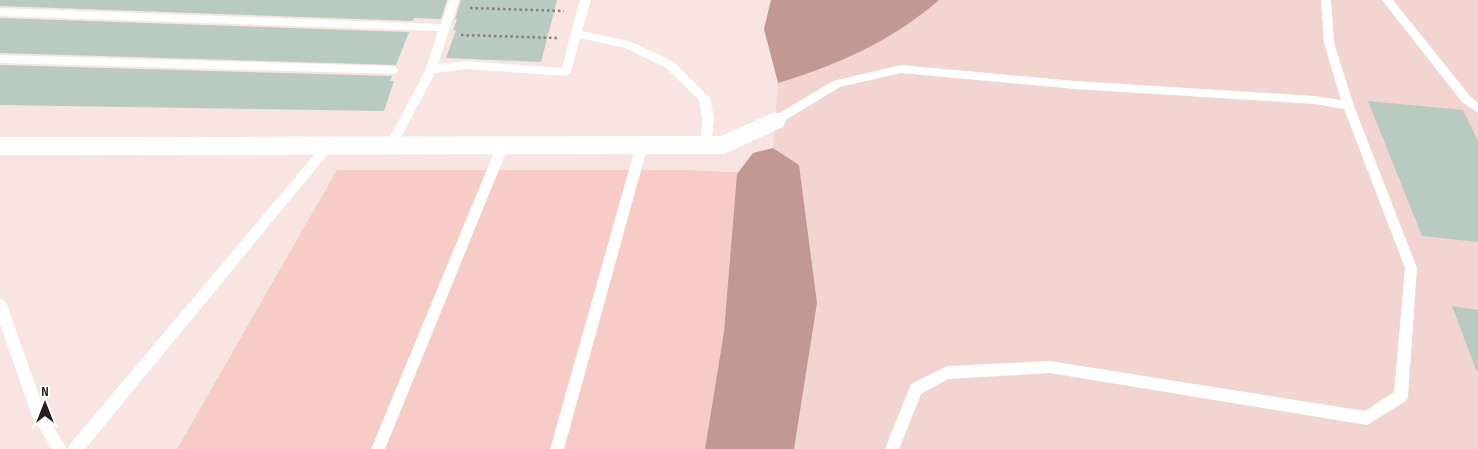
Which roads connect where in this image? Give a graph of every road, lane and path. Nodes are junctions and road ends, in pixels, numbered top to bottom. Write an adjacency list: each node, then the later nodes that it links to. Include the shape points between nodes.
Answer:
1 (586, 0): 6 (lane)
2 (1326, 0): 12 (lane, via 1329,43)
3 (1387, 0): 13 (lane, via 1466,99)
4 (453, 3): 6 (path); 7 (lane)
5 (0, 12): 7 (lane)
6 (582, 12): 8 (lane)
7 (444, 32): 8 (path); 10 (lane)
8 (576, 36): 10 (lane, via 566,72 466,65); 16 (lane, via 628,44 670,65 704,98 708,118)
9 (0, 59): 11 (lane)
10 (431, 69): 19 (lane)
11 (394, 70)
12 (1348, 106): 14 (lane, via 1315,100 1075,86 901,69 837,84); 26 (lane, via 1411,268 1401,396 1367,418 1050,367 947,373 916,389)
13 (1478, 109)
14 (775, 121): 16 (street, via 724,145)
15 (642, 145): 16 (street); 20 (street); 25 (lane)
16 (707, 145)
17 (0, 146): 18 (street)
18 (328, 146): 19 (street); 23 (lane)
19 (391, 146): 20 (street)
20 (503, 146): 24 (lane)
21 (0, 305): 22 (lane, via 39,416)
22 (60, 449)
23 (75, 449)
24 (378, 449)
25 (557, 449)
26 (892, 449)

